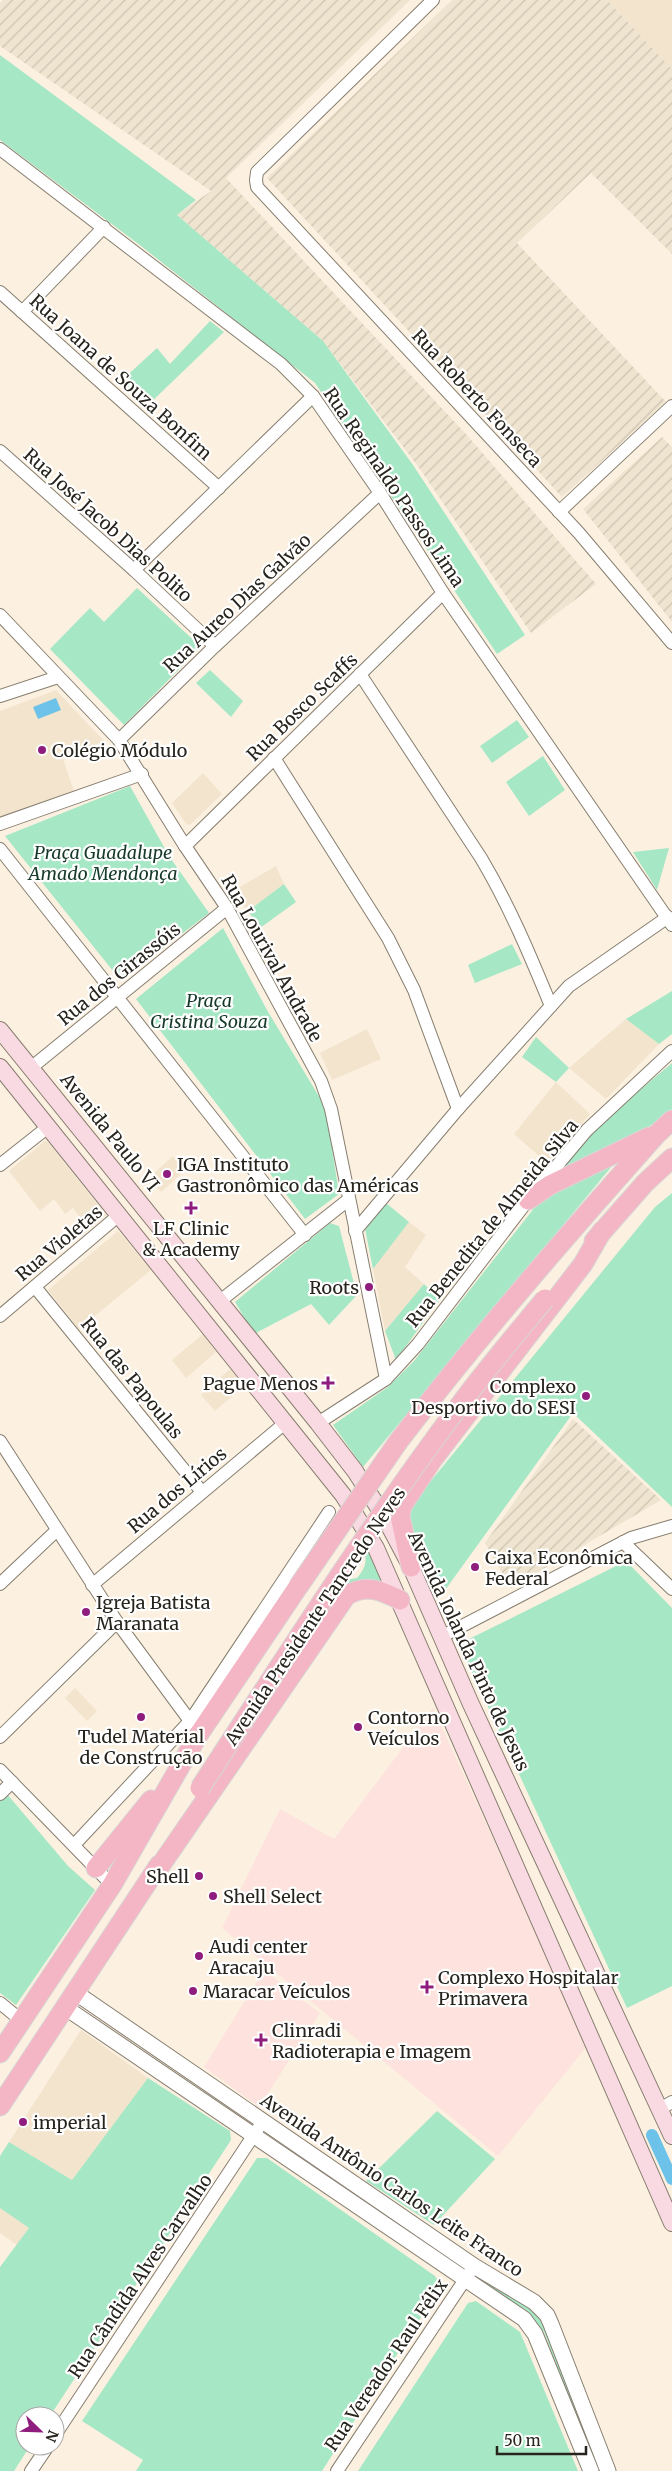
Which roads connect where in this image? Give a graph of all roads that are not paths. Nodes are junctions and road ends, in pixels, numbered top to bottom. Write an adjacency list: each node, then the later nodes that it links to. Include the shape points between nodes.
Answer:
1 (432, 0): 11 (street, Rua Roberto Fonseca, via 258,172 256,180 258,187)
2 (0, 149): 3 (street, Rua Reginaldo Passos Lima)
3 (104, 227): 5 (street); 6 (street, Rua Reginaldo Passos Lima, via 281,364)
4 (0, 292): 5 (street, Rua Joana de Souza Bonfim)
5 (22, 312): 9 (street, Rua Joana de Souza Bonfim)
6 (313, 396): 9 (street); 10 (street, Rua Reginaldo Passos Lima)
7 (672, 406): 11 (street)
8 (0, 451): 12 (street, Rua José Jacob Dias Polito)
9 (219, 488): 12 (street)
10 (380, 493): 13 (street, Rua Reginaldo Passos Lima); 16 (street, Rua Aureo Dias Galvão)
11 (559, 512): 15 (street, Rua Roberto Fonseca)
12 (134, 570): 16 (street, Rua José Jacob Dias Polito)
13 (443, 593): 17 (street, Rua Bosco Scaffs); 27 (street, Rua Reginaldo Passos Lima)
14 (0, 615): 18 (street, Rua Lourival Andrade)
15 (672, 644)
16 (215, 646): 20 (street, Rua Aureo Dias Galvão)
17 (360, 674): 21 (street, Rua Bosco Scaffs); 29 (street, via 482,858 514,917)
18 (58, 677): 19 (street); 20 (street, Rua Lourival Andrade)
19 (0, 696)
20 (119, 740): 22 (street, Rua Lourival Andrade)
21 (274, 758): 24 (street, Rua Bosco Scaffs); 34 (street, via 388,938 414,990)
22 (142, 774): 23 (street); 24 (street, Rua Lourival Andrade)
23 (0, 824)
24 (185, 846): 26 (street, Rua Lourival Andrade)
25 (0, 849): 28 (street)
26 (227, 908): 28 (street, Rua dos Girassóis); 40 (street, Rua Lourival Andrade, via 320,1081 331,1109)
27 (670, 921): 29 (street, via 570,986)
28 (118, 998): 33 (street, Rua dos Girassóis); 45 (street)
29 (551, 1006): 34 (street)
30 (0, 1030): 33 (main road, Avenida Paulo VI)
31 (672, 1051): 41 (street, Rua Benedita de Almeida Silva, via 587,1130)
32 (0, 1067): 36 (main road)
33 (32, 1067): 47 (main road, Avenida Paulo VI)
34 (458, 1108): 43 (street)
35 (672, 1120): 37 (main road, Avenida Presidente Tancredo Neves)
36 (48, 1127): 39 (street); 42 (main road)
37 (657, 1134): 41 (main road, via 550,1184); 70 (main road, Avenida Presidente Tancredo Neves, bridge, via 543,1262 398,1442)
38 (672, 1158): 44 (main road, Avenida Presidente Tancredo Neves)
39 (0, 1165)
40 (348, 1200): 43 (street, Rua Lourival Andrade); 45 (street)
41 (528, 1200): 49 (street, Rua Benedita de Almeida Silva, via 418,1344)
42 (119, 1215): 46 (street, Rua Violetas); 50 (main road)
43 (355, 1231): 49 (street, Rua Lourival Andrade)
44 (602, 1231): 59 (main road, via 583,1264 433,1459 402,1506 400,1516); 78 (main road, Avenida Presidente Tancredo Neves, bridge, via 462,1402 411,1472 200,1788)
45 (306, 1235): 47 (street)
46 (35, 1286): 48 (street, Rua Violetas); 54 (street, Rua das Papoulas)
47 (220, 1302): 51 (main road, Avenida Paulo VI)
48 (0, 1316)
49 (386, 1380): 51 (street, Rua Benedita de Almeida Silva)
50 (285, 1423): 54 (street, Rua dos Lírios); 63 (main road, via 343,1495 376,1548)
51 (318, 1423): 53 (main road, Avenida Paulo VI)
52 (2, 1449): 57 (street)
53 (356, 1472): 59 (main road, Avenida Iolanda Pinto de Jesus)
54 (202, 1492): 61 (street, Rua dos Lírios)
55 (329, 1512): 68 (street)
56 (672, 1526): 58 (street)
57 (56, 1531): 60 (street); 61 (street)
58 (623, 1542): 62 (street); 65 (street)
59 (411, 1567): 65 (main road, Avenida Iolanda Pinto de Jesus)
60 (0, 1584)
61 (92, 1585): 64 (street)
62 (672, 1589)
63 (400, 1600): 67 (main road); 78 (main road, via 378,1589 359,1590 346,1596)
64 (117, 1622): 68 (street); 69 (street)
65 (441, 1637): 66 (main road, Avenida Iolanda Pinto de Jesus)
66 (470, 1702): 67 (main road, via 464,1713); 75 (main road, Avenida Iolanda Pinto de Jesus)
67 (449, 1713): 76 (main road)
68 (190, 1721): 74 (street)
69 (0, 1738)
70 (180, 1764): 77 (main road); 79 (main road, Avenida Presidente Tancredo Neves)
71 (0, 1770): 72 (street)
72 (12, 1782): 73 (street); 74 (street)
73 (0, 1794)
74 (74, 1845): 77 (street)
75 (539, 1851): 76 (main road, via 525,1850); 85 (main road, Avenida Iolanda Pinto de Jesus)
76 (513, 1861): 89 (main road)
77 (96, 1868): 79 (street)
78 (154, 1875): 80 (main road, Avenida Presidente Tancredo Neves)
79 (112, 1884): 82 (main road, Avenida Presidente Tancredo Neves)
80 (71, 2001): 84 (main road, Avenida Presidente Tancredo Neves); 86 (street, Avenida Antônio Carlos Leite Franco); 87 (street, Avenida Antônio Carlos Leite Franco)
81 (0, 2003): 82 (street)
82 (22, 2021): 83 (main road, Avenida Presidente Tancredo Neves)
83 (2, 2047)
84 (0, 2106)
85 (666, 2106): 88 (main road, Avenida Iolanda Pinto de Jesus)
86 (263, 2121): 87 (street, Rua Cândida Alves Carvalho); 90 (street, Avenida Antônio Carlos Leite Franco)
87 (254, 2136): 91 (street, Avenida Antônio Carlos Leite Franco); 92 (street, Rua Cândida Alves Carvalho)
88 (672, 2136)
89 (672, 2223)
90 (474, 2266): 91 (street, Rua Vereador Raul Félix); 97 (street, Avenida Antônio Carlos Leite Franco, via 534,2302 547,2315)
91 (465, 2279): 95 (street, Rua Vereador Raul Félix); 96 (street, Avenida Antônio Carlos Leite Franco, via 531,2326)
92 (65, 2420)
93 (41, 2456): 94 (street)
94 (31, 2471)
95 (337, 2471)
96 (591, 2471)
97 (608, 2471)

